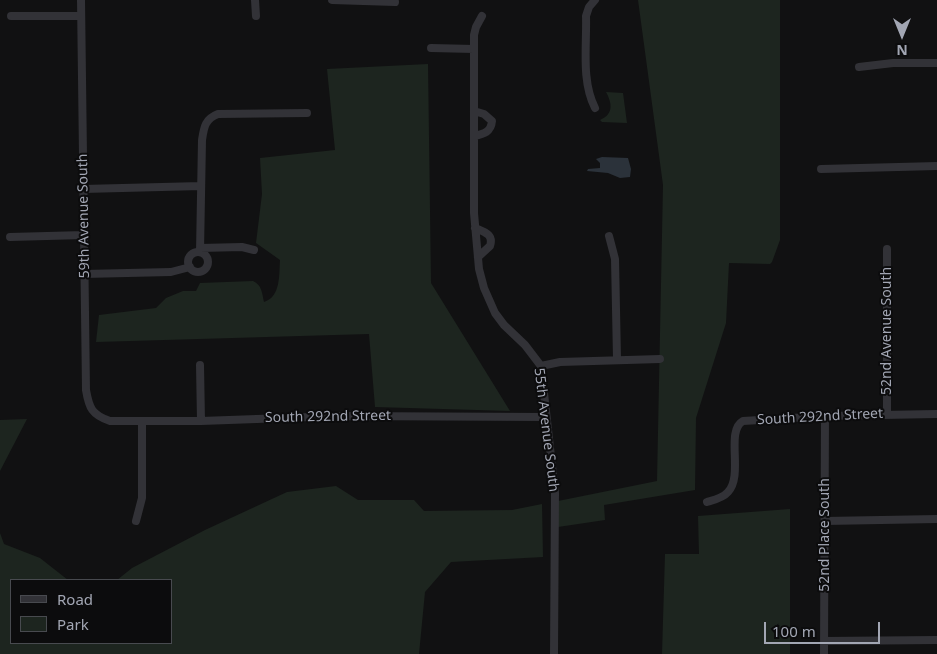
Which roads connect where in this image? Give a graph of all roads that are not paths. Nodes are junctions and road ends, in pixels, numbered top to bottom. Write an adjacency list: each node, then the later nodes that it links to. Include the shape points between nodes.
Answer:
1 (81, 0): 7 (street, 59th Avenue South)
2 (255, 0): 8 (street)
3 (332, 0): 5 (street)
4 (595, 0): 14 (street, via 586,16 587,80 590,98)
5 (394, 2)
6 (11, 16): 7 (street)
7 (81, 16): 21 (street, 59th Avenue South)
8 (256, 16)
9 (482, 16): 11 (street, 55th Avenue South, via 476,27)
10 (431, 48): 11 (street)
11 (474, 49): 15 (street, 55th Avenue South)
12 (937, 63): 13 (street)
13 (858, 67)
14 (596, 108)
15 (474, 111): 17 (street, 55th Avenue South); 17 (street, via 492,121 488,131)
16 (307, 113): 20 (street, via 218,114 208,119 202,140)
17 (474, 136): 22 (street, 55th Avenue South)
18 (937, 166): 19 (street)
19 (820, 169)
20 (201, 186): 21 (street); 27 (street)
21 (83, 189): 23 (street, 59th Avenue South)
22 (475, 228): 29 (street, 55th Avenue South); 29 (street, via 491,238 490,246)
23 (84, 235): 25 (street); 31 (street, 59th Avenue South)
24 (608, 236): 32 (street, via 615,259)
25 (10, 237)
26 (887, 249): 36 (street, 52nd Avenue South)
27 (200, 250): 28 (street, via 242,247); 30 (street, via 191,256); 30 (street, via 207,258 206,268 198,272)
28 (254, 250)
29 (478, 257): 35 (street, 55th Avenue South, via 484,288 495,313)
30 (190, 267): 31 (street, via 172,272)
31 (84, 274): 40 (street, 59th Avenue South, via 88,403 92,411)
32 (617, 359): 33 (street); 35 (street)
33 (660, 359)
34 (200, 365): 42 (street)
35 (541, 366): 38 (street, 55th Avenue South)
36 (887, 414): 37 (street, South 292nd Street); 39 (street, South 292nd Street)
37 (937, 414)
38 (545, 416): 42 (street, South 292nd Street, via 340,416); 49 (street, 55th Avenue South, via 555,493)
39 (825, 416): 43 (street, South 292nd Street, via 739,423 733,483 724,495); 46 (street, 52nd Place South)
40 (110, 421): 41 (street, South 292nd Street)
41 (142, 421): 42 (street, South 292nd Street); 45 (street, via 142,498)
42 (201, 421)
43 (707, 502)
44 (937, 519): 46 (street)
45 (136, 521)
46 (825, 521): 48 (street, 52nd Place South)
47 (937, 640): 48 (street)
48 (824, 641): 50 (street, 52nd Place South)
49 (554, 654)
50 (824, 654)

